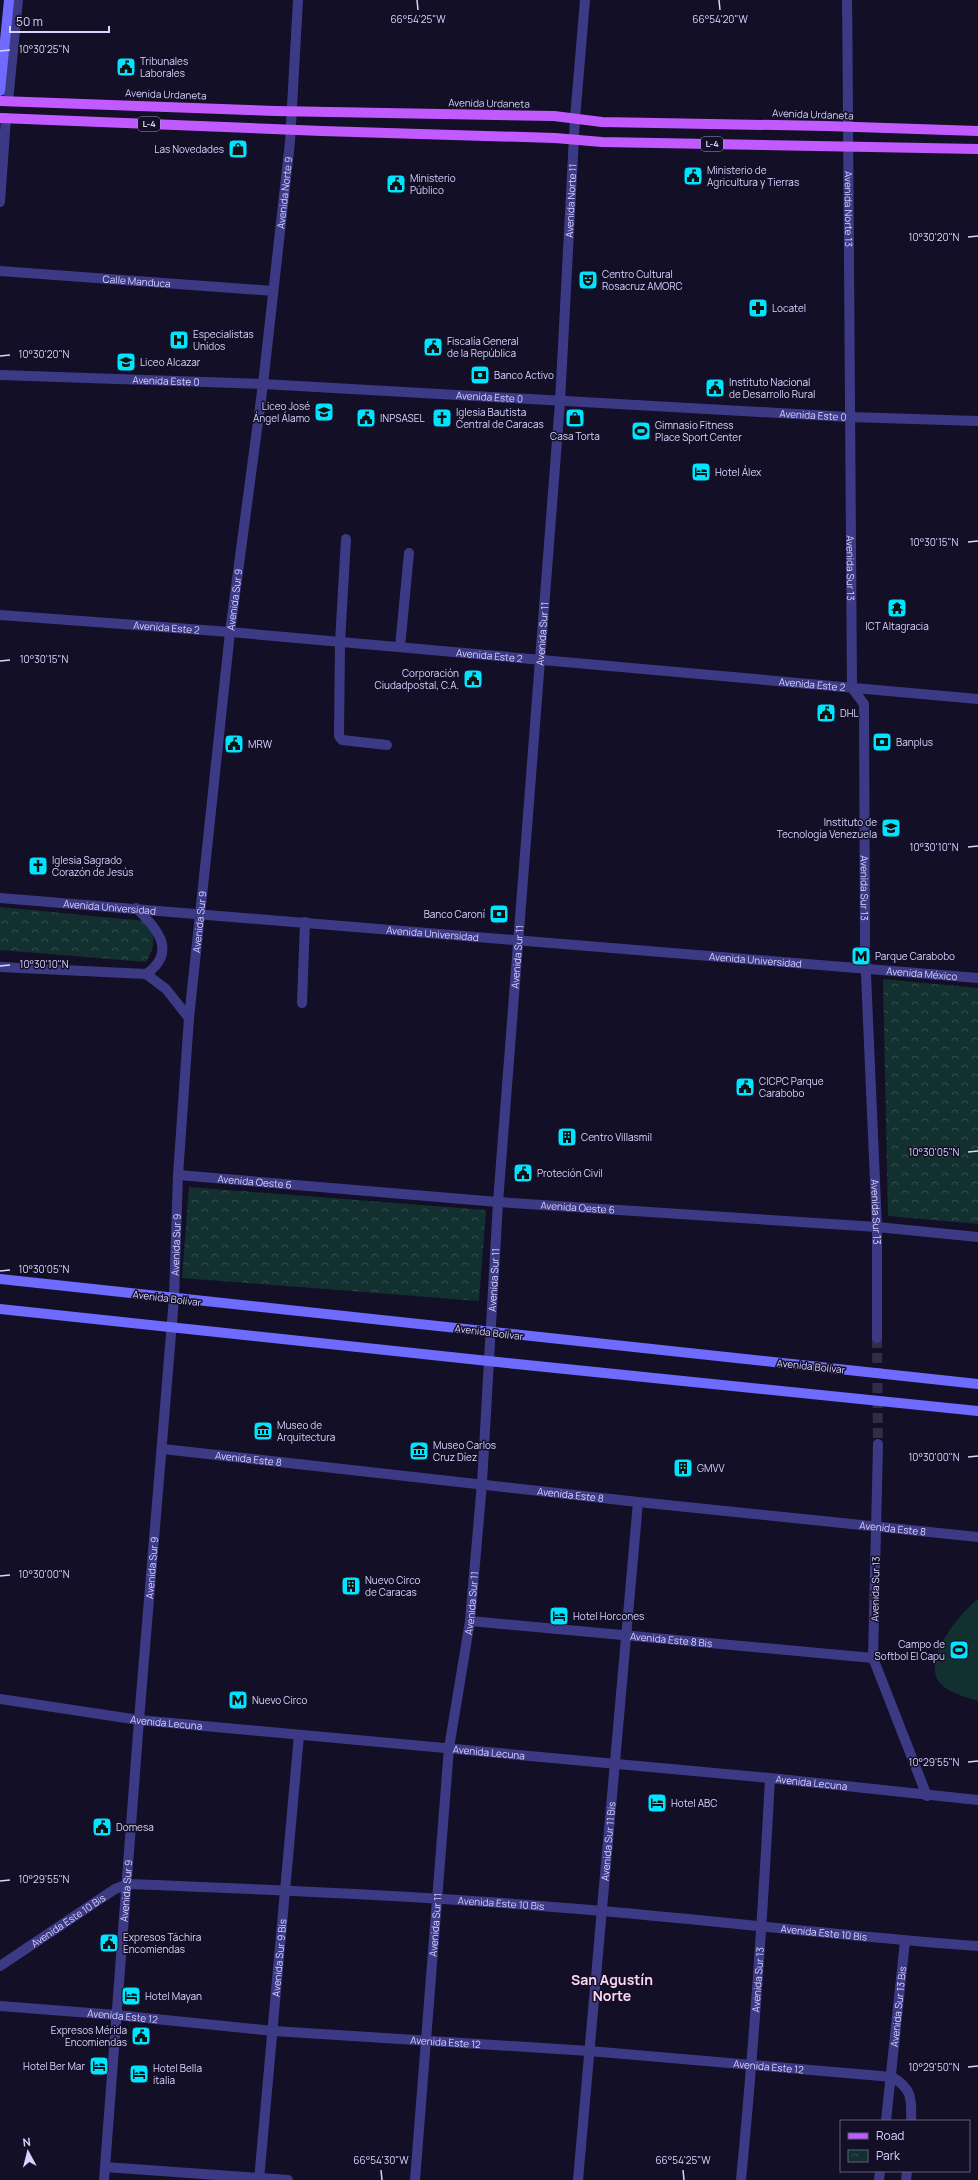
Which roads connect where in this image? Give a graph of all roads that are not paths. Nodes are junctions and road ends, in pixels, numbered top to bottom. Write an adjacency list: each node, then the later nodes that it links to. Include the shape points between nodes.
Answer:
1 (9, 0): 6 (main road, bridge)
2 (18, 0): 7 (street)
3 (298, 0): 8 (street, Avenida Norte 9)
4 (585, 0): 10 (street, Avenida Norte 11)
5 (847, 0): 11 (street, Avenida Norte 13)
6 (0, 91)
7 (4, 101): 8 (main road, Avenida Urdaneta / L-4)
8 (292, 111): 10 (main road, Avenida Urdaneta / L-4); 12 (street, Avenida Norte 9)
9 (3, 118): 12 (main road, L-4); 17 (street)
10 (575, 118): 11 (main road, Avenida Urdaneta / L-4, via 602,122); 14 (street, Avenida Norte 11)
11 (848, 127): 13 (main road, Avenida Urdaneta / L-4); 15 (street, Avenida Norte 13)
12 (291, 130): 14 (main road, L-4); 19 (street, Avenida Norte 9)
13 (978, 131)
14 (575, 139): 15 (main road, L-4, via 602,142); 22 (street, Avenida Norte 11)
15 (849, 147): 16 (main road, L-4); 23 (street, Avenida Norte 13)
16 (978, 149)
17 (0, 202)
18 (0, 272): 19 (street, Calle Manduca)
19 (273, 291): 21 (street, Avenida Norte 9)
20 (0, 375): 21 (street, Avenida Este 0)
21 (263, 384): 22 (street, Avenida Este 0); 28 (street, Avenida Sur 9)
22 (560, 402): 23 (street, Avenida Este 0); 31 (street, Avenida Sur 11)
23 (849, 417): 24 (street, Avenida Este 0); 32 (street, Avenida Sur 13)
24 (978, 421)
25 (346, 539): 29 (street)
26 (409, 553): 30 (street)
27 (0, 615): 28 (street, Avenida Este 2)
28 (230, 632): 29 (street, Avenida Este 2); 37 (street, Avenida Sur 9)
29 (340, 642): 30 (street, Avenida Este 2); 34 (street, via 339,736 342,740)
30 (400, 647): 31 (street, Avenida Este 2)
31 (540, 660): 32 (street, Avenida Este 2); 39 (street, Avenida Sur 11)
32 (852, 688): 33 (street, Avenida Este 2); 41 (street, Avenida Sur 13, via 864,704)
33 (978, 699)
34 (387, 745)
35 (0, 898): 36 (street, Avenida Universidad)
36 (136, 908): 37 (street, Avenida Universidad); 42 (street, via 155,927 163,943 160,961)
37 (199, 913): 38 (street, Avenida Universidad); 45 (street, Avenida Sur 9)
38 (305, 922): 39 (street, Avenida Universidad); 44 (street)
39 (517, 940): 41 (street, Avenida Universidad); 47 (street, Avenida Sur 11)
40 (0, 967): 42 (street)
41 (866, 969): 43 (street, Avenida México); 48 (street, Avenida Sur 13)
42 (146, 974): 45 (street, via 166,989)
43 (978, 978)
44 (302, 1003)
45 (189, 1018): 46 (street, Avenida Sur 9)
46 (178, 1175): 47 (street, Avenida Oeste 6); 51 (street, Avenida Sur 9)
47 (498, 1202): 48 (street, Avenida Oeste 6); 54 (street, Avenida Sur 11)
48 (877, 1227): 49 (street, Avenida Oeste 6); 55 (street, Avenida Sur 13)
49 (978, 1237)
50 (0, 1279): 51 (main road, Avenida Bolívar)
51 (174, 1298): 53 (street, Avenida Sur 9); 54 (main road, Avenida Bolívar)
52 (0, 1309): 53 (main road)
53 (172, 1327): 56 (main road); 60 (street, Avenida Sur 9)
54 (490, 1332): 56 (street, Avenida Sur 11); 57 (main road, Avenida Bolívar)
55 (877, 1338)
56 (488, 1361): 58 (main road); 61 (street, Avenida Sur 11)
57 (978, 1384)
58 (978, 1411)
59 (878, 1444): 63 (street, Avenida Sur 13)
60 (163, 1449): 61 (street, Avenida Este 8); 69 (street, Avenida Sur 9)
61 (482, 1483): 62 (street, Avenida Este 8); 65 (street, Avenida Sur 11)
62 (638, 1502): 63 (street, Avenida Este 8); 66 (street, Avenida Sur 11 Bis)
63 (876, 1527): 64 (street, Avenida Este 8); 67 (street, Avenida Sur 13)
64 (978, 1537)
65 (470, 1621): 66 (street, Avenida Este 8 Bis); 71 (street, Avenida Sur 11)
66 (626, 1634): 67 (street, Avenida Este 8 Bis); 72 (street, Avenida Sur 11 Bis)
67 (873, 1658): 74 (street, Avenida Sur 13)
68 (0, 1700): 69 (street, Avenida Lecuna)
69 (139, 1720): 70 (street, Avenida Lecuna); 76 (street, Avenida Sur 9)
70 (299, 1735): 71 (street, Avenida Lecuna); 77 (street, Avenida Sur 9 Bis)
71 (449, 1748): 72 (street, Avenida Lecuna); 78 (street, Avenida Sur 11)
72 (615, 1764): 73 (street, Avenida Lecuna); 79 (street, Avenida Sur 11 Bis)
73 (770, 1778): 74 (street, Avenida Lecuna); 80 (street, Avenida Sur 13)
74 (927, 1796): 75 (street, Avenida Lecuna)
75 (978, 1800)
76 (128, 1884): 77 (street, Avenida Este 10 Bis); 83 (street, Avenida Este 10 Bis); 85 (street, Avenida Sur 9)
77 (286, 1890): 78 (street, Avenida Este 10 Bis); 86 (street, Avenida Sur 9 Bis)
78 (437, 1899): 79 (street, Avenida Este 10 Bis); 87 (street, Avenida Sur 11)
79 (602, 1911): 80 (street, Avenida Este 10 Bis); 88 (street, Avenida Sur 11 Bis)
80 (762, 1927): 81 (street, Avenida Este 10 Bis); 89 (street, Avenida Sur 13)
81 (905, 1941): 82 (street, Avenida Este 10 Bis); 90 (street, Avenida Sur 13 Bis)
82 (978, 1946)
83 (0, 1966)
84 (0, 2006): 85 (street, Avenida Este 12)
85 (116, 2014): 86 (street, Avenida Este 12); 93 (street, Avenida Sur 9)
86 (274, 2031): 87 (street, Avenida Este 12); 94 (street, Avenida Sur 9 Bis)
87 (426, 2040): 88 (street, Avenida Este 12); 97 (street, Avenida Sur 11)
88 (589, 2051): 89 (street, Avenida Este 12); 98 (street, Avenida Sur 11 Bis)
89 (752, 2065): 90 (street, Avenida Este 12); 99 (street, Avenida Sur 13)
90 (892, 2078): 91 (street, Avenida Sur 13 Bis); 92 (street, via 903,2084 911,2097)
91 (886, 2120)
92 (911, 2120)
93 (105, 2167): 94 (street); 95 (street, Avenida Sur 9)
94 (259, 2179): 96 (street)
95 (104, 2180)
96 (288, 2180)
97 (415, 2180)
98 (578, 2180)
99 (741, 2180)

